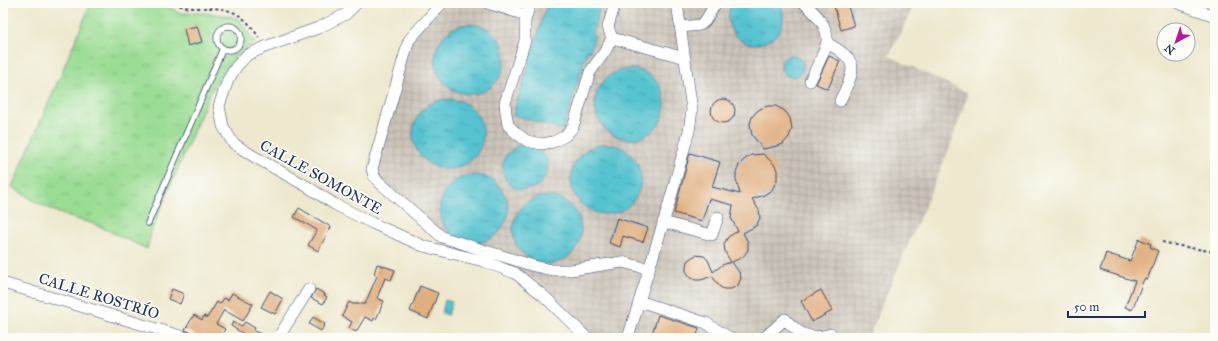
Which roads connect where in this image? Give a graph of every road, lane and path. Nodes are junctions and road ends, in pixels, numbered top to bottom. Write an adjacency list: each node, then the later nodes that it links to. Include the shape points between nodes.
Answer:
1 (174, 3): 17 (path, via 184,7 231,11 243,17)
2 (357, 3): 17 (street, CALLE SOMONTE, via 346,14 318,28)
3 (442, 3): 28 (street, via 409,40 372,169 374,176 442,237 552,270 571,270 622,262)
4 (487, 3): 11 (street)
5 (530, 3): 11 (street)
6 (615, 3): 14 (street, via 608,27)
7 (677, 3): 13 (street)
8 (716, 3): 13 (street, via 700,25)
9 (804, 3): 15 (street, via 820,19 827,34)
10 (1178, 3): 12 (street)
11 (526, 16): 14 (street, via 525,41 505,103 508,124 527,141 541,144 554,142 565,136 573,127 590,72)
12 (1215, 16)
13 (681, 27): 20 (street)
14 (612, 38): 20 (street)
15 (827, 43): 21 (street); 22 (street, via 843,52 851,61 853,68)
16 (237, 46): 18 (lane, via 230,50); 18 (lane, via 240,43 240,35 236,29 229,26 222,29 218,35 218,43); 19 (lane)
17 (265, 47): 19 (street, CALLE SOMONTE)
18 (223, 48): 25 (lane)
19 (247, 55): 35 (street, CALLE SOMONTE, via 228,80 219,106 223,126 233,143 334,204 372,223 423,246 483,261 515,273 544,296)
20 (685, 58): 24 (street, via 692,110 689,131)
21 (810, 81)
22 (840, 101)
23 (718, 216): 24 (street, via 712,235)
24 (663, 222): 28 (street)
25 (148, 223)
26 (1162, 242): 27 (path)
27 (1215, 252)
28 (649, 269): 31 (street)
29 (3, 283): 33 (street, CALLE ROSTRÍO)
30 (308, 289): 34 (street)
31 (639, 301): 36 (street); 37 (street, via 706,323)
32 (831, 334): 38 (street, via 815,338 804,335 794,329 785,318)
33 (187, 338)
34 (278, 338)
35 (587, 338)
36 (628, 338)
37 (730, 338)
38 (764, 338)

